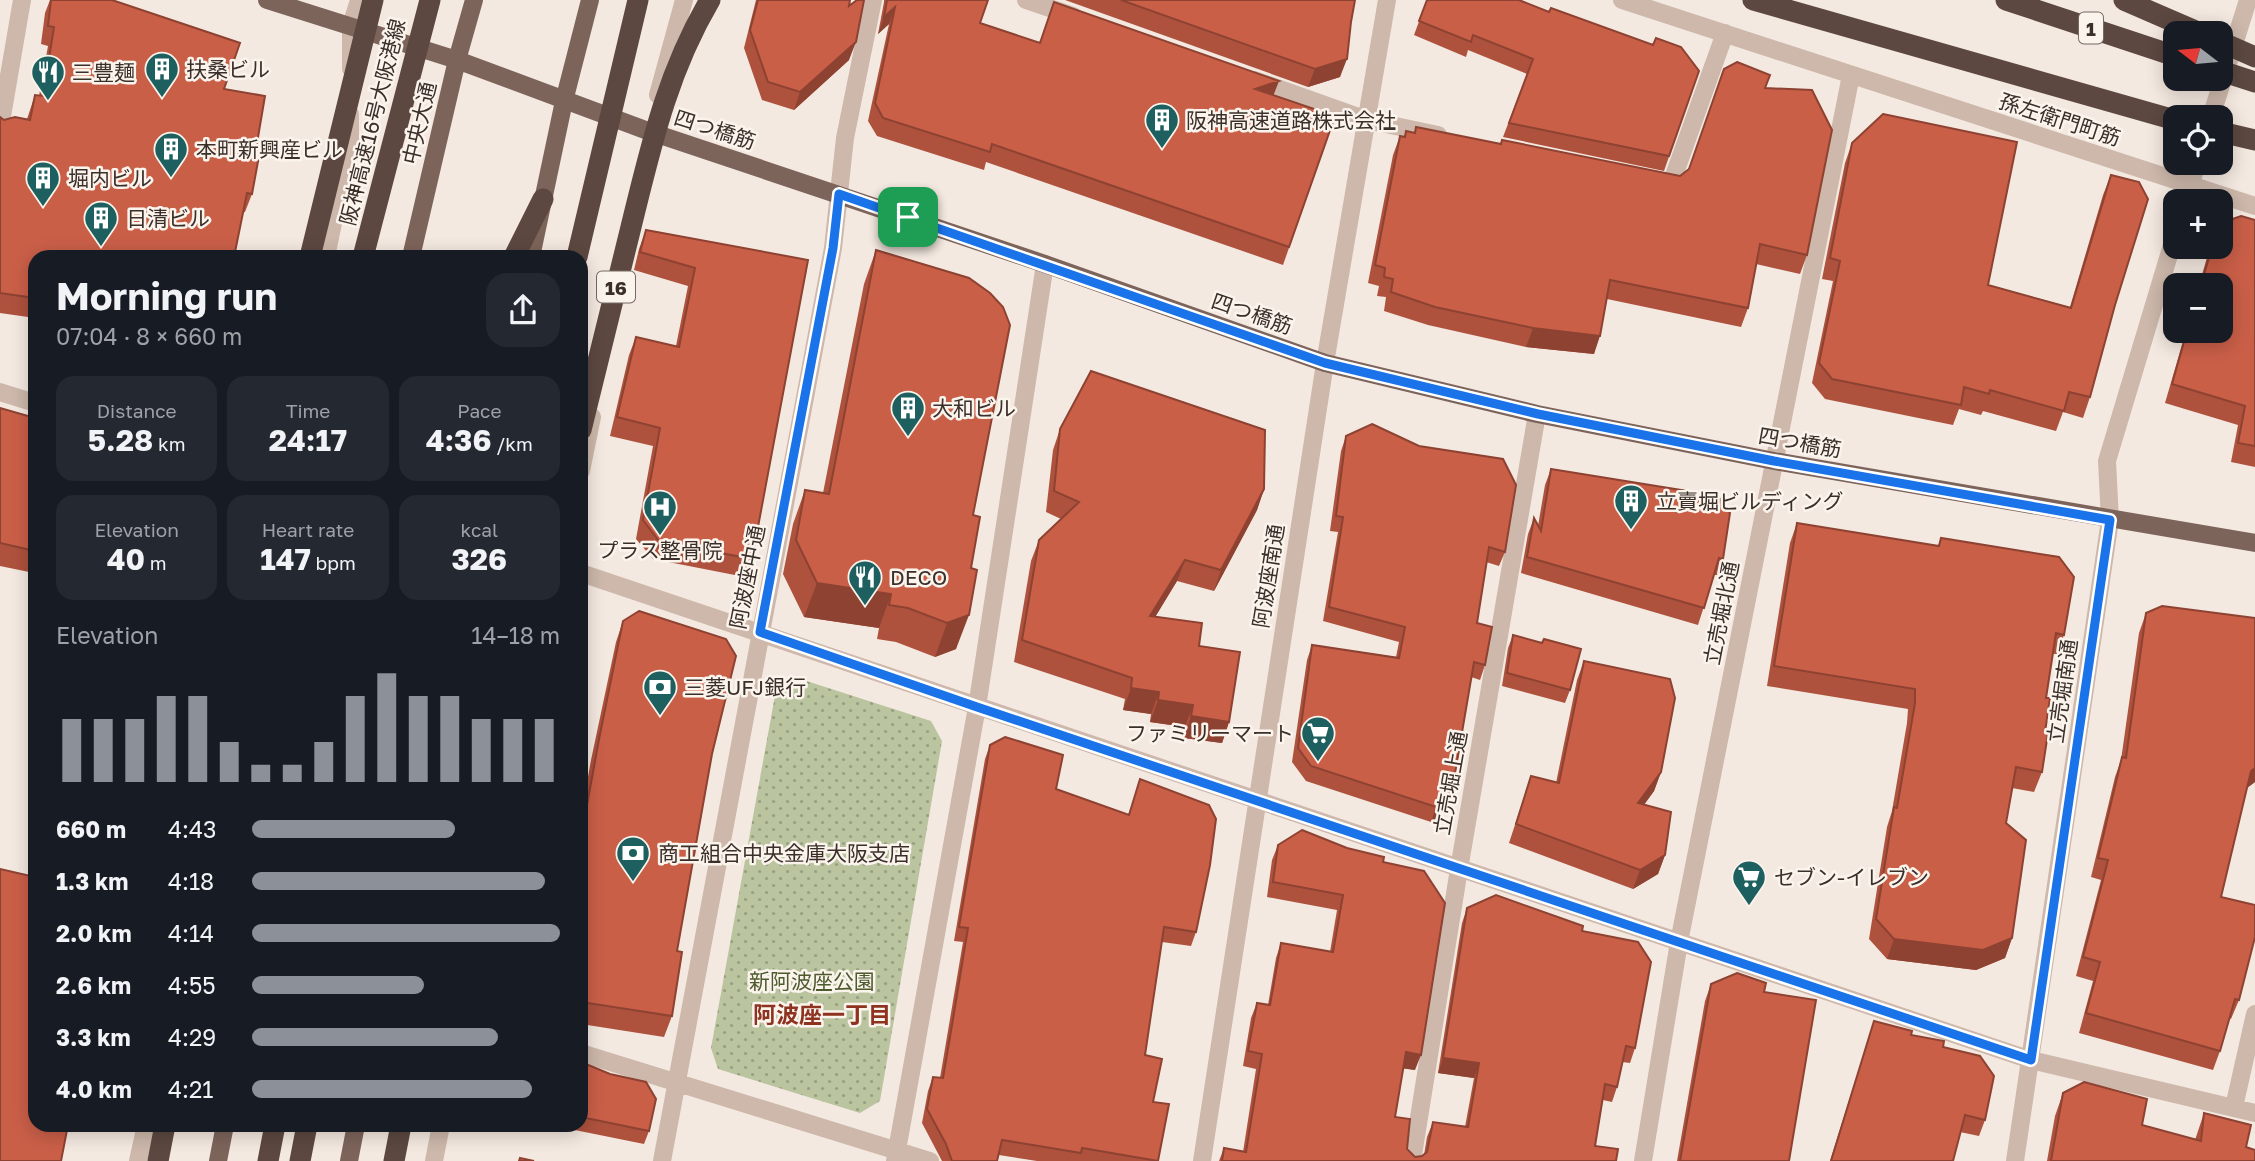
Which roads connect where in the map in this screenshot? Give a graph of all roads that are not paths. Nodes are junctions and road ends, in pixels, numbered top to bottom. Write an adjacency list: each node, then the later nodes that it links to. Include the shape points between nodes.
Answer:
1 (22, 0): 35 (street)
2 (267, 0): 21 (main road, 四つ橋筋)
3 (359, 0): 21 (street)
4 (373, 0): 46 (highway, bridge)
5 (430, 0): 48 (highway, 阪神高速16号大阪港線, bridge)
6 (474, 0): 26 (main road, 中央大通)
7 (590, 0): 31 (main road)
8 (638, 0): 52 (highway, 16, bridge)
9 (684, 0): 36 (street)
10 (710, 0): 58 (highway, 16, bridge, via 670,82)
11 (873, 0): 42 (street, 阿波座中通, via 845,138)
12 (1027, 0): 20 (street)
13 (1387, 0): 34 (street, 阿波座南通)
14 (1622, 0): 22 (street, 孫左衛門町筋)
15 (1753, 0): 33 (highway)
16 (2006, 0): 24 (highway, 1)
17 (2124, 0): 19 (highway)
18 (2248, 0): 32 (street)
19 (2172, 21)
20 (1092, 23)
21 (351, 26): 26 (main road, 四つ橋筋); 47 (street, via 350,141)
22 (1725, 33): 28 (street, 孫左衛門町筋); 40 (street, via 1671,184)
23 (2233, 47): 25 (highway, bridge)
24 (2163, 52)
25 (2255, 57)
26 (457, 60): 31 (main road, 四つ橋筋); 49 (main road, 中央大通)
27 (1236, 74): 34 (street)
28 (1851, 75): 41 (street, 孫左衛門町筋); 61 (street, 立売堀北通)
29 (2233, 75): 30 (highway, bridge)
30 (2255, 82)
31 (564, 101): 36 (main road, 四つ橋筋); 43 (main road)
32 (2215, 105)
33 (2163, 117)
34 (1367, 120): 38 (street); 55 (street, 阿波座南通)
35 (0, 128)
36 (648, 131): 42 (main road, 四つ橋筋); 60 (street)
37 (2233, 135): 39 (highway)
38 (1459, 139)
39 (2255, 140)
40 (1644, 179)
41 (2177, 189)
42 (839, 194): 54 (main road, 四つ橋筋); 65 (street, 阿波座中通, via 833,248)
43 (543, 199): 50 (highway); 51 (main road)
44 (2233, 202): 45 (street, 孫左衛門町筋)
45 (2255, 206)
46 (312, 250)
47 (327, 250)
48 (365, 250)
49 (413, 250)
50 (518, 250)
51 (532, 250)
52 (579, 250)
53 (2168, 259): 62 (street, 立売堀南通, via 2107,461)
54 (1045, 264): 55 (main road, 四つ橋筋); 66 (street)
55 (1325, 363): 59 (main road, 四つ橋筋); 67 (street, 阿波座南通)
56 (0, 392): 57 (street)
57 (28, 401)
58 (588, 402)
59 (1538, 414): 61 (main road, 四つ橋筋); 68 (street, 立売堀上通)
60 (588, 435)
61 (1774, 461): 62 (main road, 四つ橋筋); 69 (street, 立売堀北通)
62 (2110, 520): 63 (main road, 四つ橋筋); 72 (street, 立売堀南通)
63 (2255, 543)
64 (588, 575): 65 (street)
65 (760, 632): 66 (street); 73 (street, 阿波座中通)
66 (977, 707): 67 (street); 84 (street)
67 (1256, 800): 68 (street); 95 (street, 阿波座南通)
68 (1459, 869): 69 (street); 96 (street, 立売堀上通)
69 (1679, 942): 72 (street); 97 (street, 立売堀北通)
70 (2255, 1014): 74 (street)
71 (588, 1055): 73 (street)
72 (2031, 1060): 74 (street); 98 (street, 立売堀南通)
73 (676, 1082): 84 (street); 93 (street, 阿波座中通)
74 (2234, 1107): 75 (street)
75 (2255, 1113)
76 (144, 1132): 85 (street)
77 (163, 1132): 86 (highway)
78 (224, 1132): 87 (main road)
79 (274, 1132): 88 (highway)
80 (306, 1132): 89 (highway)
81 (355, 1132): 90 (main road)
82 (400, 1132): 91 (highway)
83 (440, 1132): 92 (street)
84 (896, 1156): 94 (street)
85 (138, 1161)
86 (158, 1161)
87 (218, 1161)
88 (268, 1161)
89 (300, 1161)
90 (349, 1161)
91 (394, 1161)
92 (434, 1161)
93 (662, 1161)
94 (930, 1161)
95 (1202, 1161)
96 (1412, 1161)
97 (1643, 1161)
98 (2015, 1161)

